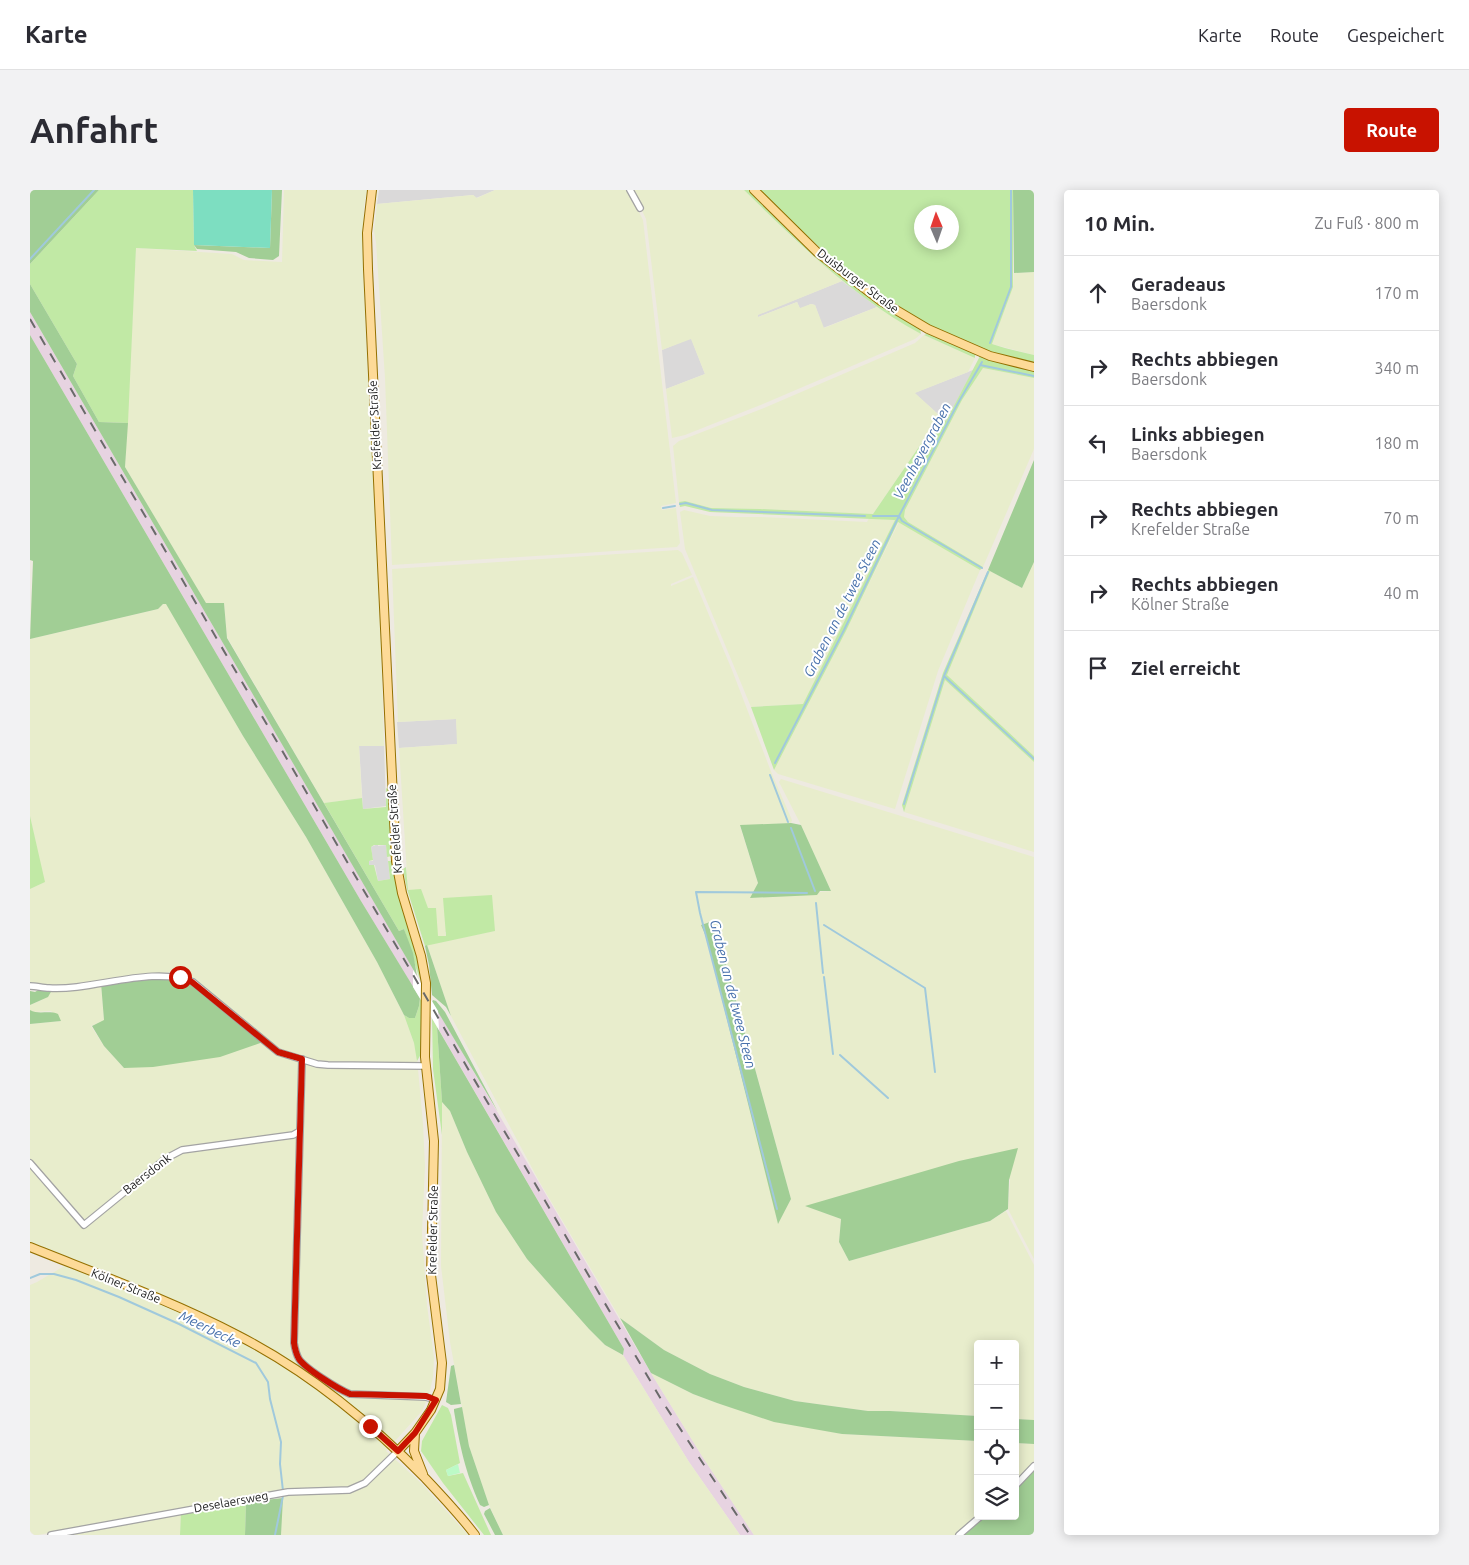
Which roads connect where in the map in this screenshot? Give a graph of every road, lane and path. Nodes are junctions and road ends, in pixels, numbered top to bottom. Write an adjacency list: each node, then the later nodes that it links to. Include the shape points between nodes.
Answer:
1 (372, 190): 8 (main road, Krefelder Straße, via 367,260 396,860 424,974)
2 (630, 190): 4 (street)
3 (754, 190): 5 (main road, Duisburger Straße, via 817,252 881,301 928,329 984,354)
4 (640, 208)
5 (1034, 367)
6 (30, 986): 7 (street, via 50,988 149,977 180,977 192,982 278,1052)
7 (302, 1059): 8 (street, via 328,1065); 9 (street)
8 (426, 1066): 12 (main road, Krefelder Straße, via 434,1141 432,1275 442,1363)
9 (300, 1131): 10 (street, Baersdonk, via 293,1135 182,1150 84,1225); 12 (street, via 296,1354 301,1361 350,1394 426,1396)
10 (30, 1163)
11 (30, 1247): 14 (main road, Kölner Straße, via 241,1336 317,1384)
12 (436, 1400): 13 (main road, Krefelder Straße)
13 (415, 1433): 14 (main road, Krefelder Straße); 16 (main road, via 414,1451)
14 (398, 1451): 16 (main road, Kölner Straße); 19 (street, Deselaersweg, via 365,1483 349,1490 288,1492)
15 (1034, 1466): 17 (street)
16 (424, 1478): 20 (main road, Kölner Straße)
17 (1019, 1482)
18 (976, 1520): 21 (street)
19 (51, 1535)
20 (475, 1535)
21 (959, 1535)

